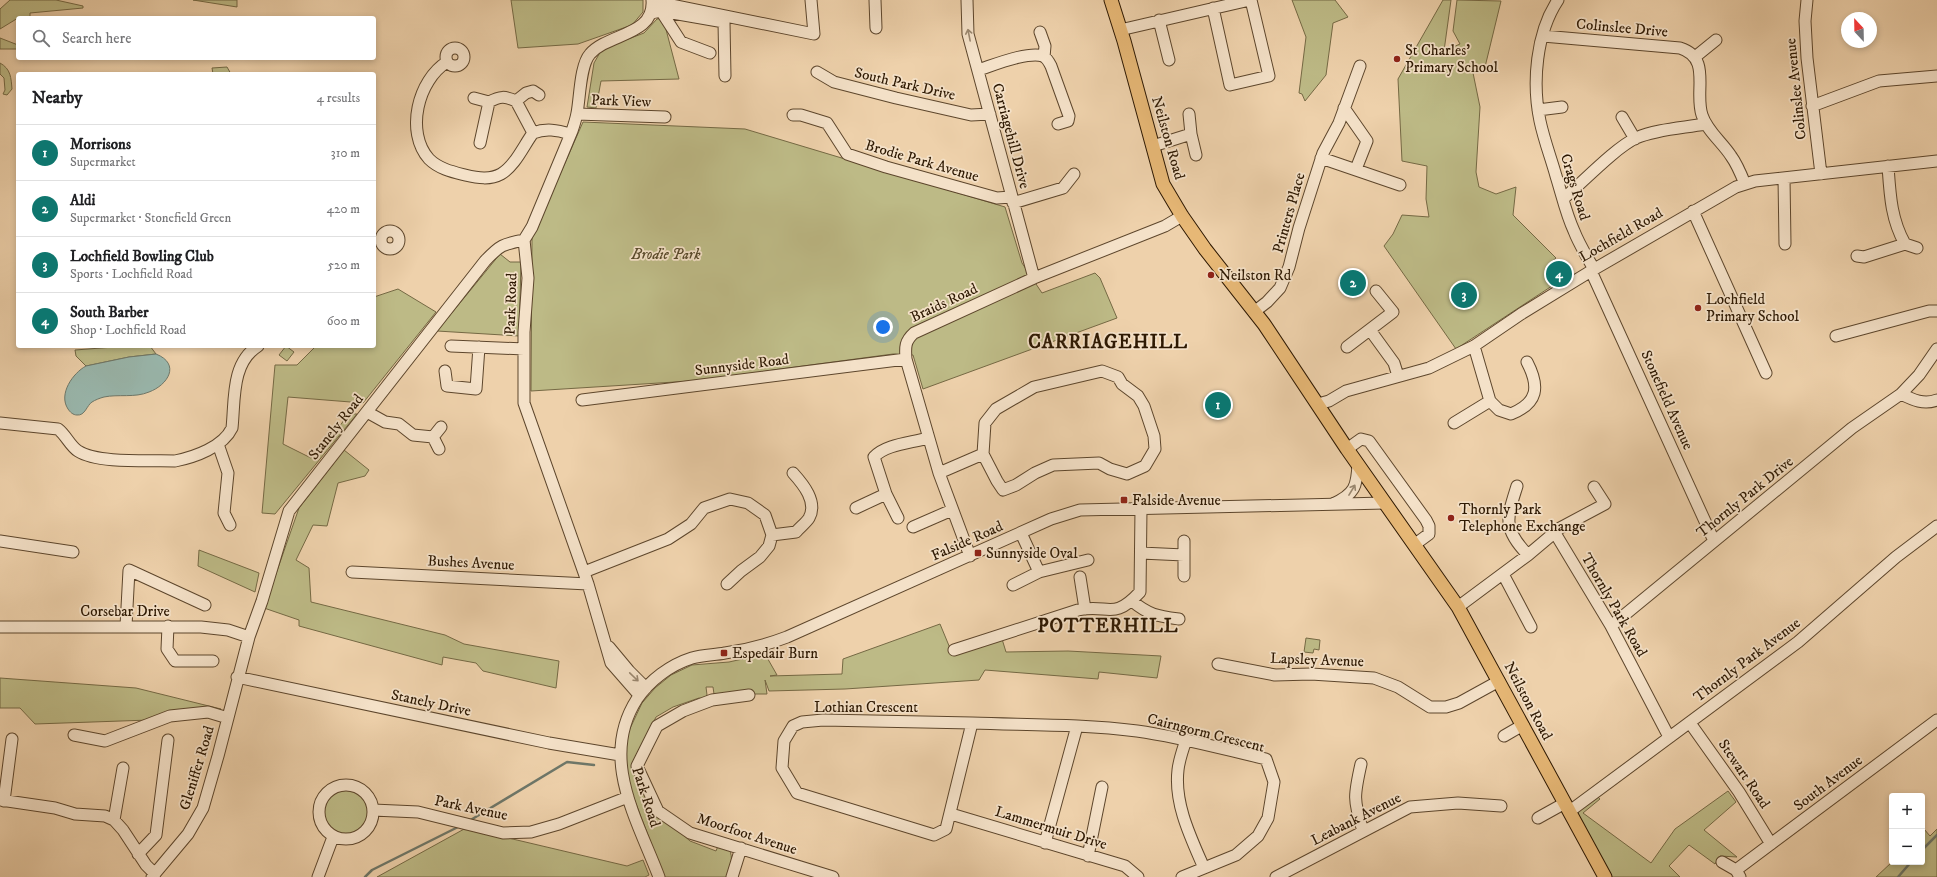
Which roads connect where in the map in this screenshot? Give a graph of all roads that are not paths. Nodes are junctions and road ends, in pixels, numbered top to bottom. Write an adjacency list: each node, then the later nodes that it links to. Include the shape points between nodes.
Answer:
1 (652, 0): 2 (street, via 814,34); 10 (street)
2 (811, 0)
3 (875, 0): 12 (street)
4 (967, 0): 23 (street, Carriagehill Drive, one-way to 4, via 968,34)
5 (1111, 0): 13 (main road, Neilston Road)
6 (1250, 0): 9 (street); 9 (street, via 1269,76 1230,85)
7 (1558, 0): 15 (street, Crags Road, via 1552,9)
8 (1807, 0): 31 (street, Colinslee Avenue, via 1805,40)
9 (1213, 8): 11 (street)
10 (656, 12): 17 (street, via 681,42); 25 (street, via 724,22); 35 (street, via 637,29 599,45 589,55 584,68)
11 (1159, 20): 13 (street); 20 (street)
12 (876, 28)
13 (1120, 30): 48 (main road, Neilston Road)
14 (1040, 32): 18 (street, via 1045,46)
15 (1543, 36): 19 (street, Colinslee Drive, via 1680,48); 34 (street, Crags Road, via 1538,73)
16 (1716, 40): 19 (street)
17 (710, 53)
18 (1044, 57): 23 (street, via 1031,55); 41 (street, via 1049,61 1069,116 1068,121)
19 (1695, 57): 42 (street, via 1699,71 1700,109)
20 (1169, 60)
21 (447, 62): 43 (street, via 430,78 418,109 417,132 420,144 430,160 443,169 477,178 496,176 506,170)
22 (1360, 66): 33 (street, Printers Place)
23 (978, 70): 36 (street, Carriagehill Drive)
24 (816, 72): 36 (street, South Park Drive, via 834,82 896,98 971,115)
25 (725, 76)
26 (1937, 76): 31 (street, via 1879,81)
27 (539, 95): 29 (street, via 533,91)
28 (474, 98): 30 (street)
29 (516, 101): 30 (street, via 506,96); 43 (street)
30 (489, 102): 47 (street)
31 (1812, 106): 55 (street, Colinslee Avenue)
32 (1562, 107): 34 (street)
33 (1344, 108): 50 (street, Printers Place); 53 (street, via 1367,140)
34 (1538, 110): 59 (street, Crags Road)
35 (577, 114): 39 (street, Park View); 44 (street)
36 (990, 114): 60 (street, Carriagehill Drive)
37 (1190, 114): 45 (street)
38 (792, 115): 60 (street, Brodie Park Avenue, via 827,123 847,154 886,168)
39 (665, 117)
40 (1622, 117): 46 (street)
41 (1058, 124)
42 (1706, 124): 46 (street, via 1647,134); 57 (street, via 1735,162)
43 (533, 133): 44 (street, via 554,130)
44 (570, 134): 63 (street, via 532,227)
45 (1191, 134): 48 (street); 49 (street)
46 (1634, 139): 59 (street)
47 (480, 143)
48 (1153, 146): 62 (main road, Neilston Road, via 1163,184)
49 (1196, 155)
50 (1321, 158): 53 (street, Printers Place); 71 (street, Printers Place, via 1289,267 1280,288)
51 (1937, 161): 52 (street, Lochfield Road)
52 (1888, 166): 55 (street, Lochfield Road); 65 (street, via 1894,221)
53 (1356, 169): 58 (street, Printers Place)
54 (1074, 174): 60 (street, Brodie Park Avenue, via 1063,188)
55 (1821, 174): 56 (street, Lochfield Road)
56 (1784, 178): 57 (street, Lochfield Road); 64 (street)
57 (1745, 184): 61 (street, Lochfield Road, via 1728,190)
58 (1400, 185)
59 (1563, 199): 68 (street, Crags Road, via 1574,232)
60 (1012, 200): 69 (street, Carriagehill Drive)
61 (1693, 211): 68 (street, Lochfield Road); 85 (street)
62 (1182, 216): 69 (street, Braids Road, via 1165,226); 71 (main road, Neilston Road)
63 (524, 240): 80 (street, Park Road, via 528,278); 92 (street, Stanely Road, via 498,247 485,261)
64 (1785, 244)
65 (1905, 244): 66 (street); 67 (street, via 1864,257)
66 (1917, 248)
67 (1857, 256)
68 (1592, 270): 76 (street, Lochfield Road); 122 (street, Stonefield Avenue)
69 (1034, 278): 82 (street, Braids Road, via 914,333 904,346)
70 (1376, 291): 73 (street, via 1393,312)
71 (1254, 312): 91 (main road, Neilston Road)
72 (1937, 312): 74 (street)
73 (1370, 330): 78 (street); 86 (street, via 1394,363)
74 (1836, 336)
75 (451, 346): 77 (street)
76 (1474, 346): 86 (street, Lochfield Road, via 1429,368); 90 (street)
77 (479, 347): 80 (street); 84 (street, via 476,389 447,386)
78 (1347, 347)
79 (256, 348): 98 (street, via 239,368 232,428 226,438)
80 (524, 349): 131 (street, Park Road, via 524,403)
81 (1937, 349): 87 (street, Thornly Park Drive, via 1919,376)
82 (906, 359): 88 (street, Sunnyside Road); 97 (street, Braids Road)
83 (1527, 362): 90 (street, via 1535,381 1535,392 1531,402 1522,410 1511,414 1500,410)
84 (445, 371)
85 (1766, 373)
86 (1398, 376): 91 (street, Lochfield Road, via 1346,391)
87 (1901, 394): 89 (street, via 1915,401); 122 (street, Thornly Park Drive, via 1852,428)
88 (582, 400)
89 (1937, 400)
90 (1490, 401): 94 (street)
91 (1318, 404): 100 (main road, Neilston Road)
92 (367, 412): 96 (street, via 385,422 399,424 412,435); 149 (street, Stanely Road, via 289,511)
93 (0, 423): 98 (street, via 58,429 76,450 83,454 110,459 175,461)
94 (1454, 423)
95 (441, 427): 96 (street)
96 (433, 437): 99 (street)
97 (928, 438): 104 (street, Braids Road); 107 (street, via 892,447 874,456)
98 (218, 444): 114 (street, via 228,473 224,514)
99 (439, 449)
100 (1347, 449): 102 (main road, Neilston Road); 123 (street, via 1361,439 1369,441 1426,520 1429,534)
101 (983, 454): 101 (street, via 985,423 996,409 1034,387 1102,371 1118,377 1122,384 1138,396 1154,436 1155,449 1145,466 1127,474 1099,463 1053,466 1003,490); 104 (street)
102 (1358, 464): 108 (main road, Neilston Road); 109 (street, Falside Road, one-way to 102, via 1344,499 1352,491 1357,480)
103 (793, 473): 119 (street, via 805,487 811,501 810,517 796,532)
104 (939, 473): 112 (street, Braids Road)
105 (1517, 486): 127 (street, via 1508,523 1515,538)
106 (1594, 487): 118 (street, via 1605,504)
107 (886, 494): 110 (street); 113 (street)
108 (1385, 503): 109 (street, Falside Road); 123 (main road, Neilston Road)
109 (1331, 505): 111 (street, Falside Road)
110 (856, 508)
111 (1141, 509): 117 (street, Falside Road, via 1080,510 1051,519); 125 (street)
112 (952, 510): 116 (street); 128 (street, Braids Road)
113 (898, 518)
114 (230, 525)
115 (1937, 526): 160 (street, Thornly Park Avenue, via 1896,557 1798,642)
116 (913, 527)
117 (1021, 533): 128 (street, Falside Road); 132 (street)
118 (1554, 533): 127 (street); 146 (street, Thornly Park Road)
119 (772, 535): 131 (street, via 765,515 748,503 730,499 704,508 691,524 668,539); 137 (street, via 769,546 760,557)
120 (0, 541): 124 (street)
121 (1184, 541): 126 (street)
122 (1714, 542): 146 (street, Thornly Park Drive)
123 (1414, 545): 141 (main road, Neilston Road)
124 (73, 552)
125 (1141, 553): 126 (street); 139 (street, via 1140,592)
126 (1184, 555): 134 (street)
127 (1528, 555): 133 (street)
128 (970, 556): 155 (street, Falside Road, via 787,637 759,647 692,658 660,674)
129 (1088, 560): 132 (street)
130 (352, 572): 136 (street, Bushes Avenue)
131 (584, 572): 136 (street, Park Road)
132 (1039, 572): 138 (street)
133 (1503, 574): 141 (street); 148 (street)
134 (1184, 576)
135 (1080, 577): 142 (street)
136 (588, 584): 155 (street, Park Road, via 611,663)
137 (727, 584)
138 (1013, 585)
139 (1132, 600): 142 (street, via 1128,605 1116,610); 143 (street, via 1146,612)
140 (205, 605): 144 (street, via 129,570)
141 (1458, 607): 154 (main road, Neilston Road)
142 (1085, 609): 150 (street)
143 (1179, 619)
144 (126, 626): 145 (street, Corsebar Drive); 147 (street, Corsebar Drive)
145 (168, 626): 149 (street, Corsebar Drive, via 228,630); 151 (street, via 167,649 175,661)
146 (1611, 626): 165 (street, Thornly Park Road)
147 (0, 627)
148 (1531, 627)
149 (249, 636): 153 (street, Stanely Road)
150 (954, 650)
151 (213, 661)
152 (1218, 664): 154 (street, Lapsley Avenue, via 1275,675 1311,674 1374,678 1398,687 1430,707 1446,707 1460,703)
153 (237, 677): 157 (street, Gleniffer Road); 169 (street, Stanely Drive, via 549,743)
154 (1499, 681): 161 (main road, Neilston Road)
155 (643, 691): 169 (street, Park Road, via 627,718)
156 (749, 696): 185 (street, Moorfoot Avenue, via 712,700 683,711 657,726 637,766 658,811 690,833)
157 (228, 718): 163 (street, via 208,712 170,716 105,741); 192 (street, Gleniffer Road, via 203,808 188,834)
158 (1937, 720): 184 (street, South Avenue)
159 (972, 723): 162 (street, Cairngorm Crescent); 178 (street, Lothian Crescent); 178 (street, Lothian Crescent, via 823,720 802,722 793,726 784,741 782,768 797,793 934,835 946,829)
160 (1690, 723): 165 (street, Thornly Park Avenue); 184 (street, Stewart Road, via 1740,792)
161 (1523, 725): 164 (street); 176 (main road, Neilston Road)
162 (1077, 726): 168 (street, Cairngorm Crescent, via 1137,731); 183 (street)
163 (74, 735)
164 (1504, 736)
165 (1669, 737): 176 (street, Thornly Park Avenue)
166 (12, 739): 174 (street)
167 (168, 740): 186 (street, via 156,835)
168 (1186, 740): 189 (street, via 1178,770 1178,797); 189 (street, Cairngorm Crescent, via 1266,759 1274,782 1268,818 1258,836 1236,855)
169 (620, 755): 173 (street, Park Road, via 620,768)
170 (1361, 764): 181 (street, via 1354,793)
171 (123, 768): 180 (street)
172 (1102, 787): 187 (street)
173 (628, 797): 177 (street, Park Avenue, via 532,832 503,833 418,812); 194 (street, Park Road)
174 (2, 800): 180 (street, via 56,808 75,814 105,816)
175 (1501, 806): 181 (street, Leabank Avenue, via 1458,803 1410,807)
176 (1568, 807): 179 (street, Thornly Park Avenue); 200 (main road, Neilston Road)
177 (373, 810): 182 (street, via 372,819 363,833 348,839); 182 (street, via 371,801 358,788 350,785 332,789 320,803 319,812 324,829)
178 (951, 814): 183 (street, Lammermuir Drive)
179 (1538, 818)
180 (114, 820): 186 (street)
181 (1363, 831): 199 (street, Leabank Avenue)
182 (332, 837): 193 (street)
183 (1045, 843): 187 (street, Lammermuir Drive)
184 (1771, 844): 191 (street, South Avenue)
185 (741, 848): 190 (street, Moorfoot Avenue); 195 (street)
186 (138, 854): 192 (street)
187 (1088, 856): 197 (street, Lammermuir Drive, via 1125,866)
188 (1722, 862): 191 (street, South Avenue)
189 (1204, 868): 198 (street, Cairngorm Crescent)
190 (807, 874): 196 (street, Moorfoot Avenue)
191 (1738, 874)
192 (154, 875)
193 (318, 877)
194 (659, 877)
195 (732, 877)
196 (833, 877)
197 (1138, 877)
198 (1182, 877)
199 (1276, 877)
200 (1605, 877)

